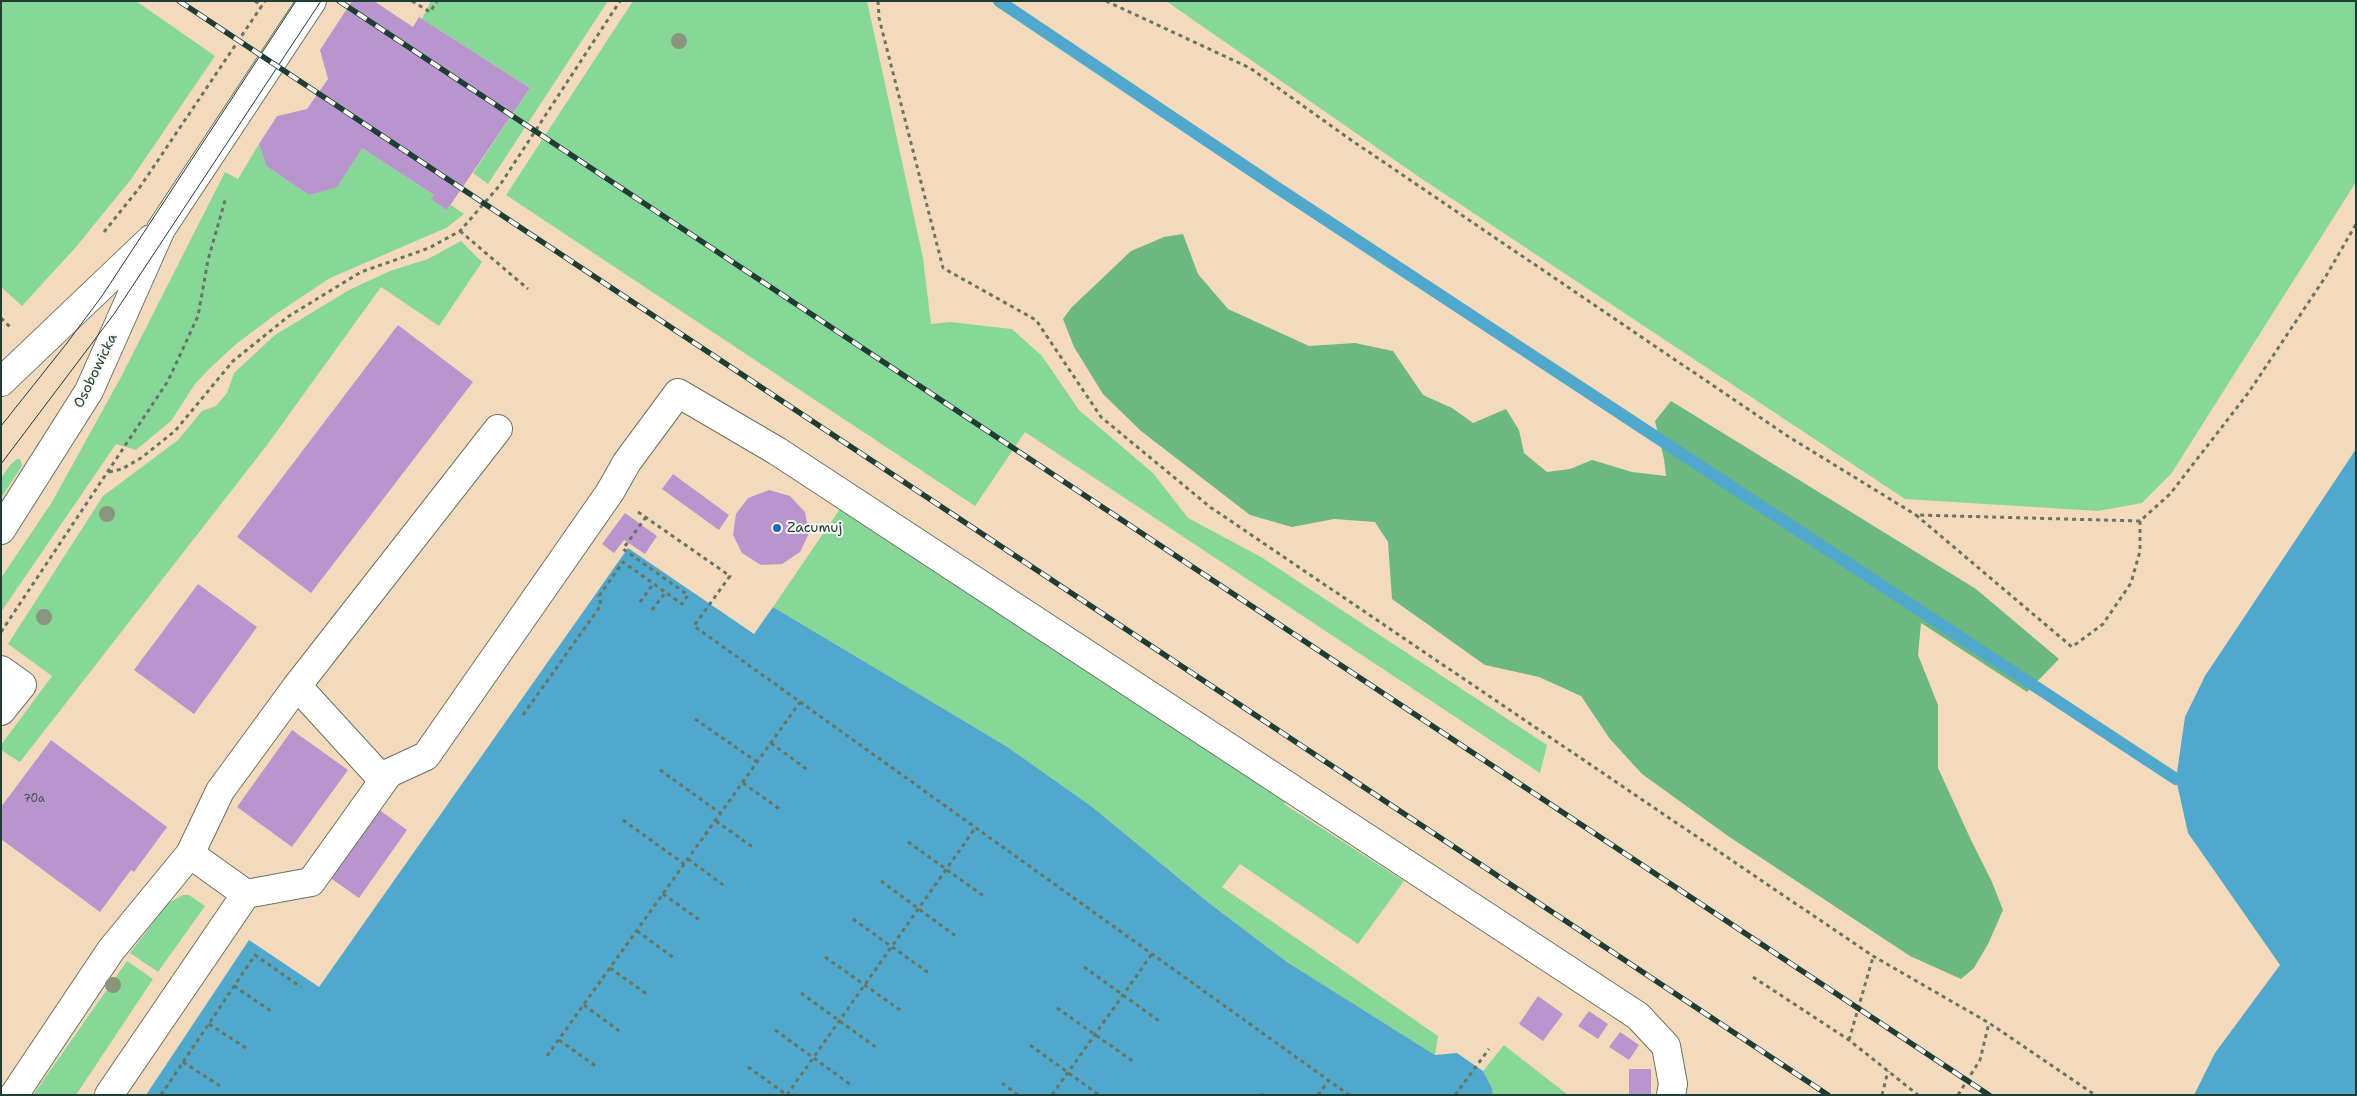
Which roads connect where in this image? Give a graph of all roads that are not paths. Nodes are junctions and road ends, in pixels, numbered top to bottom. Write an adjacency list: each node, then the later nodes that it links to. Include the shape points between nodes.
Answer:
1 (312, 1): 2 (street, Osobowicka)
2 (161, 229): 3 (street, Osobowicka); 5 (street, Osobowicka, via 89,392)
3 (1, 382)
4 (498, 429): 7 (street)
5 (1, 530)
6 (1, 670): 8 (street, via 22,685)
7 (297, 686): 9 (street); 10 (street, via 220,791)
8 (1, 711)
9 (383, 780): 11 (street, via 311,882); 14 (street, via 388,773 426,756 610,492 627,462 678,393 777,451 1638,1016 1666,1046 1673,1084)
10 (190, 854): 11 (street); 12 (street, via 111,950)
11 (246, 894): 13 (street)
12 (14, 1095)
13 (109, 1095)
14 (1671, 1095)

